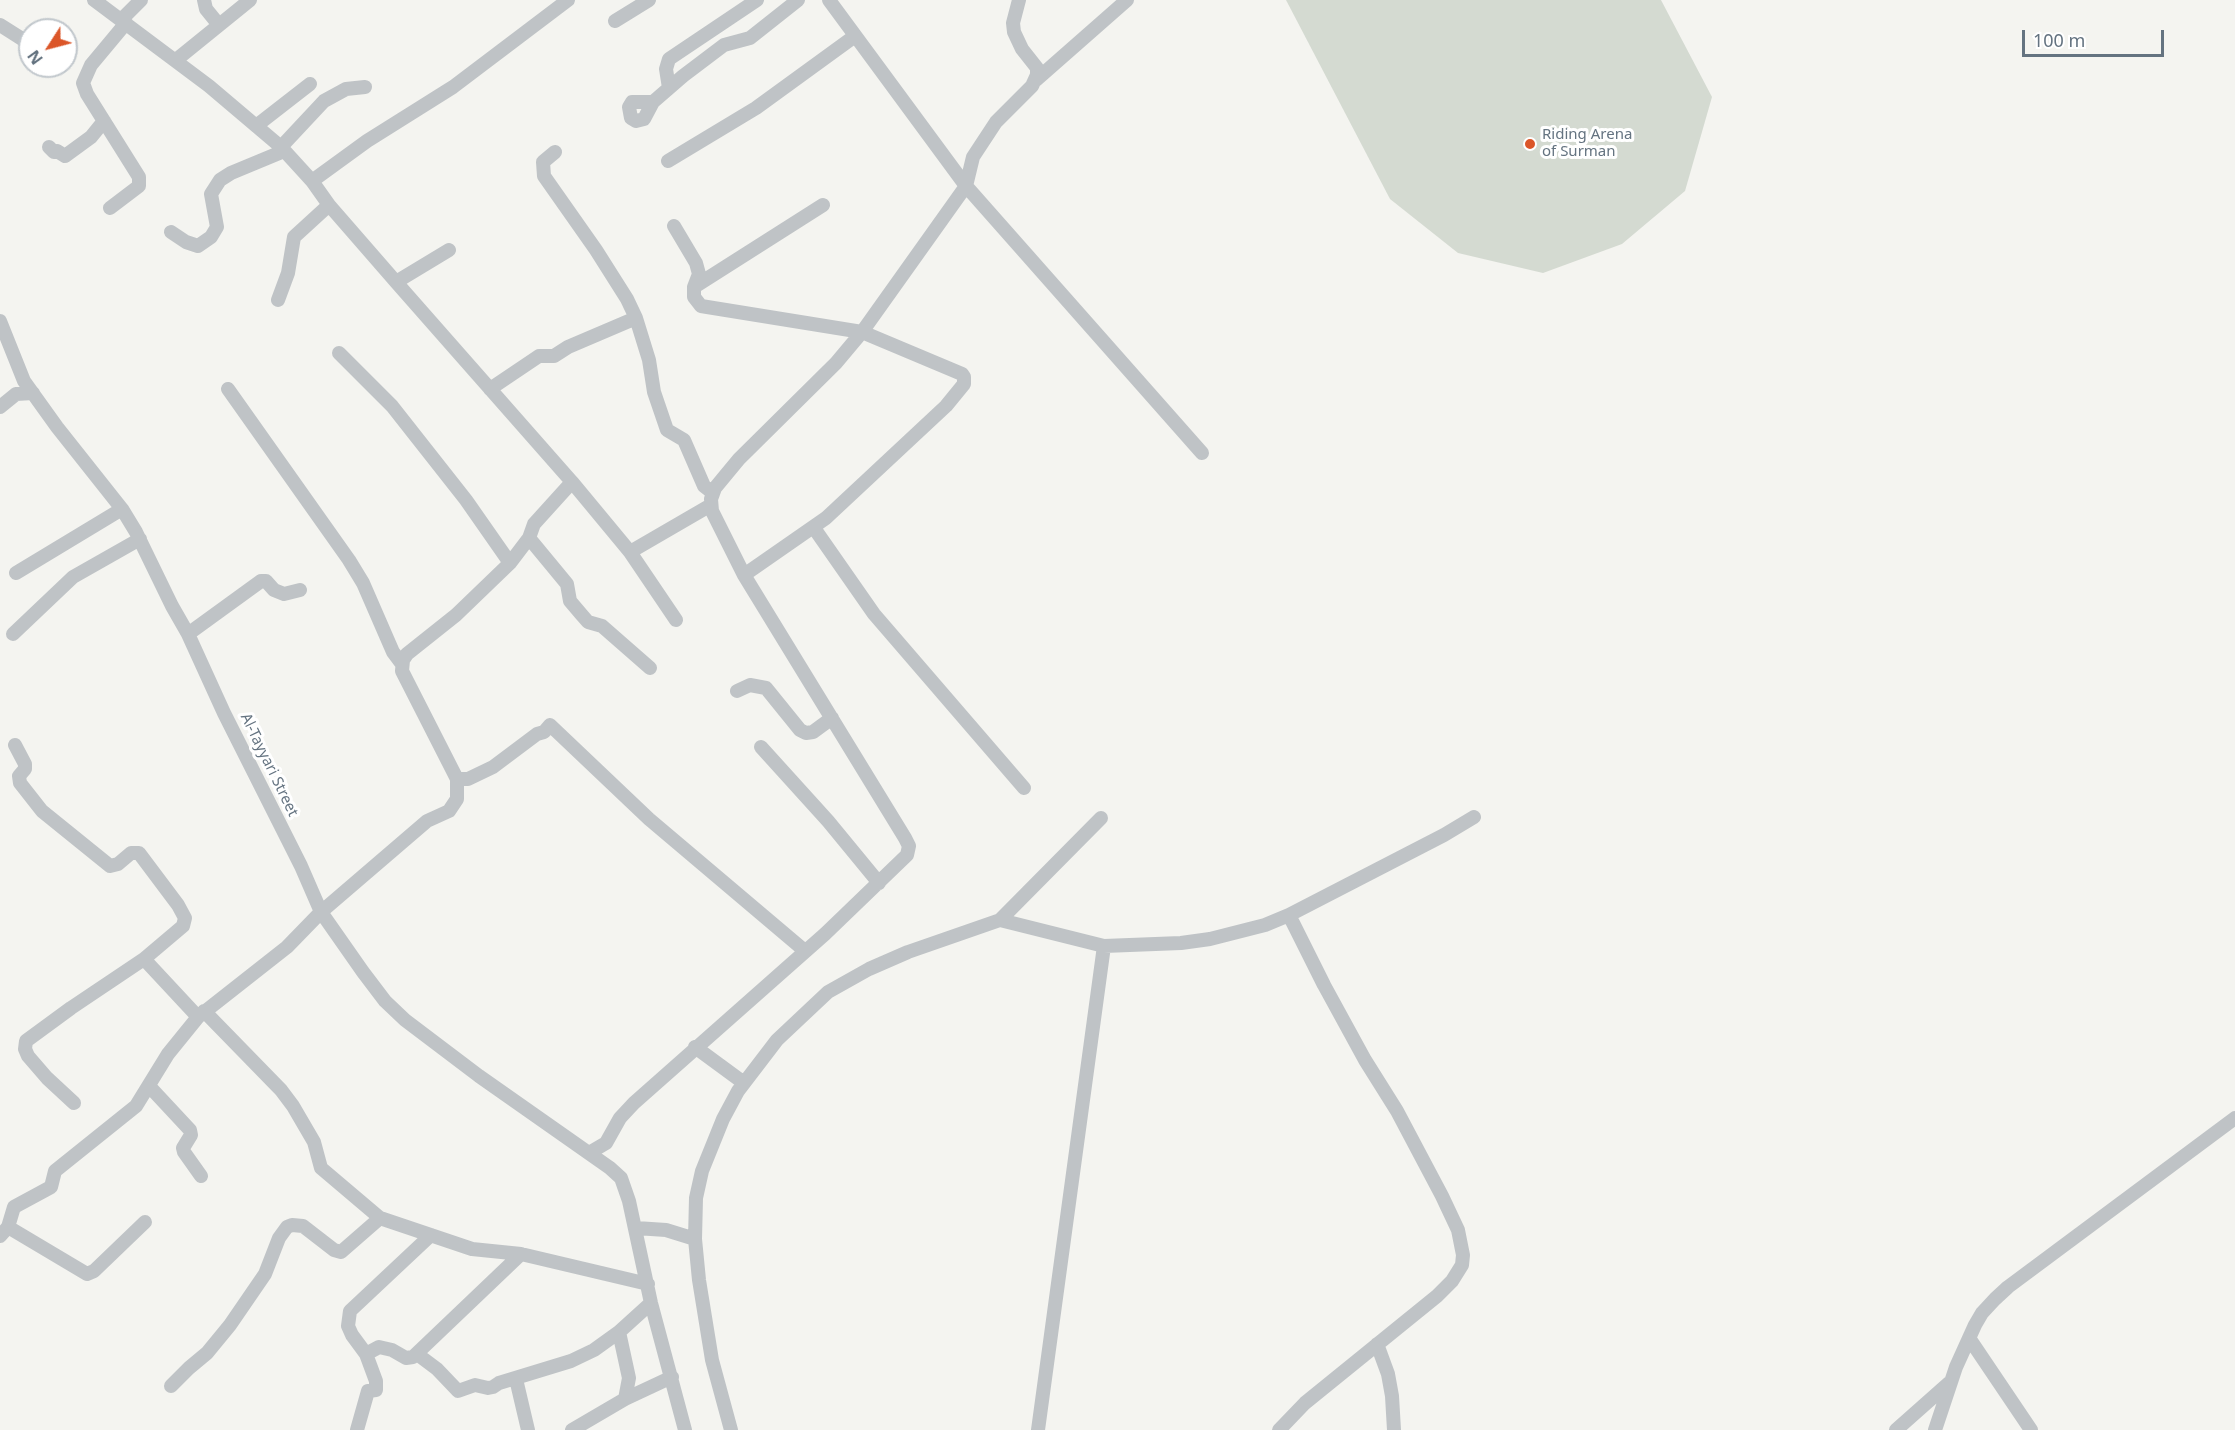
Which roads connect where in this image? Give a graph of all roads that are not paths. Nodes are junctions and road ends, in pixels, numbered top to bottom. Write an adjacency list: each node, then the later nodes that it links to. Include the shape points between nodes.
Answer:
1 (94, 0): 13 (street)
2 (141, 0): 13 (street)
3 (204, 0): 15 (street)
4 (250, 0): 15 (street)
5 (649, 0): 12 (street)
6 (756, 0): 22 (street, via 669,59)
7 (798, 0): 22 (street, via 750,38 724,45)
8 (829, 0): 17 (street)
9 (1019, 0): 19 (street, via 1014,32 1037,68)
10 (1127, 0): 19 (street)
11 (562, 2): 30 (street, via 453,87)
12 (615, 21)
13 (123, 22): 18 (street); 24 (street, via 91,65 83,83)
14 (0, 25): 16 (street)
15 (219, 25): 18 (street)
16 (18, 36)
17 (855, 36): 29 (street, via 756,108); 31 (street)
18 (176, 60): 25 (street)
19 (1036, 80): 31 (street, via 996,122 979,147)
20 (310, 84): 25 (street)
21 (365, 87): 27 (street, via 346,89 324,101)
22 (669, 88): 23 (street)
23 (653, 102)
24 (104, 121): 26 (street, via 92,137 65,156); 34 (street, via 140,182 132,193)
25 (256, 126): 27 (street)
26 (49, 147)
27 (282, 149): 30 (street); 36 (street, via 220,180 211,194 217,227 204,242 198,246)
28 (555, 152): 41 (street, via 543,162 544,176 596,250)
29 (668, 161)
30 (312, 181): 32 (street)
31 (966, 186): 43 (street); 49 (street)
32 (330, 205): 38 (street); 40 (street, via 294,237 288,273)
33 (824, 205): 39 (street)
34 (110, 208)
35 (674, 226): 39 (street, via 696,263 699,274)
36 (171, 232)
37 (449, 250): 38 (street)
38 (396, 282): 46 (street)
39 (694, 288): 43 (street, via 694,297 701,306)
40 (278, 300)
41 (636, 318): 46 (street, via 554,356 539,356); 51 (street, via 667,430 684,440)
42 (0, 321): 47 (street, Al-Tayyari Street, via 19,371)
43 (862, 332): 51 (street, via 739,459); 53 (street, via 962,374 965,381 946,406)
44 (339, 354): 57 (street, via 392,406 466,500)
45 (228, 389): 64 (street, via 349,560)
46 (490, 389): 50 (street)
47 (33, 393): 48 (street, via 16,394); 52 (street, Al-Tayyari Street)
48 (0, 407)
49 (1202, 453)
50 (572, 482): 54 (street, via 534,524); 56 (street)
51 (712, 499): 56 (street); 59 (street)
52 (122, 509): 55 (street, Al-Tayyari Street); 58 (street)
53 (814, 528): 59 (street); 71 (street, via 881,622)
54 (529, 538): 57 (street); 65 (street, via 567,584 570,601 588,622 597,622)
55 (140, 539): 62 (street, via 73,577); 63 (street, Al-Tayyari Street)
56 (630, 552): 61 (street)
57 (510, 564): 64 (street, via 407,654)
58 (16, 573)
59 (744, 575): 67 (street)
60 (300, 590): 63 (street, via 284,594 261,581)
61 (676, 621)
62 (12, 634)
63 (188, 634): 75 (street, Al-Tayyari Street)
64 (402, 664): 70 (street, via 402,671)
65 (650, 668)
66 (737, 691): 67 (street, via 750,685 766,688 806,733)
67 (832, 718): 74 (street, via 908,842 905,859)
68 (15, 745): 80 (street, via 25,764 20,783 46,815 110,866 131,853 139,853 183,913 183,926)
69 (761, 747): 74 (street)
70 (457, 779): 75 (street, via 457,799 449,811 427,821); 79 (street, via 468,779 493,767 550,725 649,819)
71 (1024, 788)
72 (1474, 817): 76 (street)
73 (1101, 818): 77 (street)
74 (879, 883): 79 (street)
75 (321, 912): 81 (street, via 287,947); 87 (street, Al-Tayyari Street, via 392,1009 478,1076)
76 (1289, 915): 78 (street, via 1210,939); 100 (street, via 1429,1171 1462,1246 1462,1265 1452,1281)
77 (1000, 920): 78 (street); 83 (street, via 908,952 828,992 777,1040)
78 (1104, 946): 113 (street)
79 (805, 951): 82 (street)
80 (144, 959): 81 (street); 85 (street, via 26,1041 28,1056)
81 (201, 1014): 84 (street, via 168,1054); 89 (street, via 281,1090 314,1142 321,1168)
82 (695, 1047): 83 (street); 87 (street, via 634,1102 606,1143)
83 (744, 1083): 94 (street, via 723,1119 702,1171 696,1198)
84 (149, 1086): 88 (street, via 190,1130 183,1148); 92 (street, via 136,1106 55,1171 51,1187 14,1207)
85 (74, 1103)
86 (2235, 1118): 99 (street, via 2008,1287 1982,1313)
87 (590, 1154): 91 (street, Al-Tayyari Street, via 621,1178)
88 (201, 1176)
89 (380, 1218): 93 (street); 106 (street, via 341,1252 303,1226 287,1227 265,1274 230,1324 207,1353)
90 (146, 1222): 92 (street, via 87,1274)
91 (636, 1228): 94 (street, via 666,1230); 96 (street, Al-Tayyari Street)
92 (4, 1232)
93 (431, 1235): 95 (street, via 472,1249); 101 (street, via 350,1311 348,1326)
94 (695, 1239): 112 (street, via 712,1360)
95 (521, 1254): 96 (street); 102 (street)
96 (648, 1284): 97 (street, Al-Tayyari Street)
97 (651, 1303): 98 (street); 103 (street, Al-Tayyari Street)
98 (619, 1332): 104 (street, via 571,1362); 107 (street, via 628,1378)
99 (1969, 1338): 105 (street); 118 (street)
100 (1377, 1344): 114 (street, via 1305,1403); 115 (street, via 1388,1374)
101 (366, 1354): 102 (street, via 379,1347 406,1358); 108 (street, via 376,1390 368,1391)
102 (417, 1354): 104 (street, via 458,1391 475,1385 493,1387)
103 (672, 1377): 107 (street); 111 (street, Al-Tayyari Street)
104 (516, 1379): 109 (street)
105 (1951, 1382): 116 (street); 117 (street)
106 (171, 1386)
107 (625, 1399): 110 (street)
108 (357, 1430)
109 (528, 1430)
110 (572, 1430)
111 (685, 1430)
112 (731, 1430)
113 (1038, 1430)
114 (1279, 1430)
115 (1394, 1430)
116 (1896, 1430)
117 (1935, 1430)
118 (2031, 1430)

